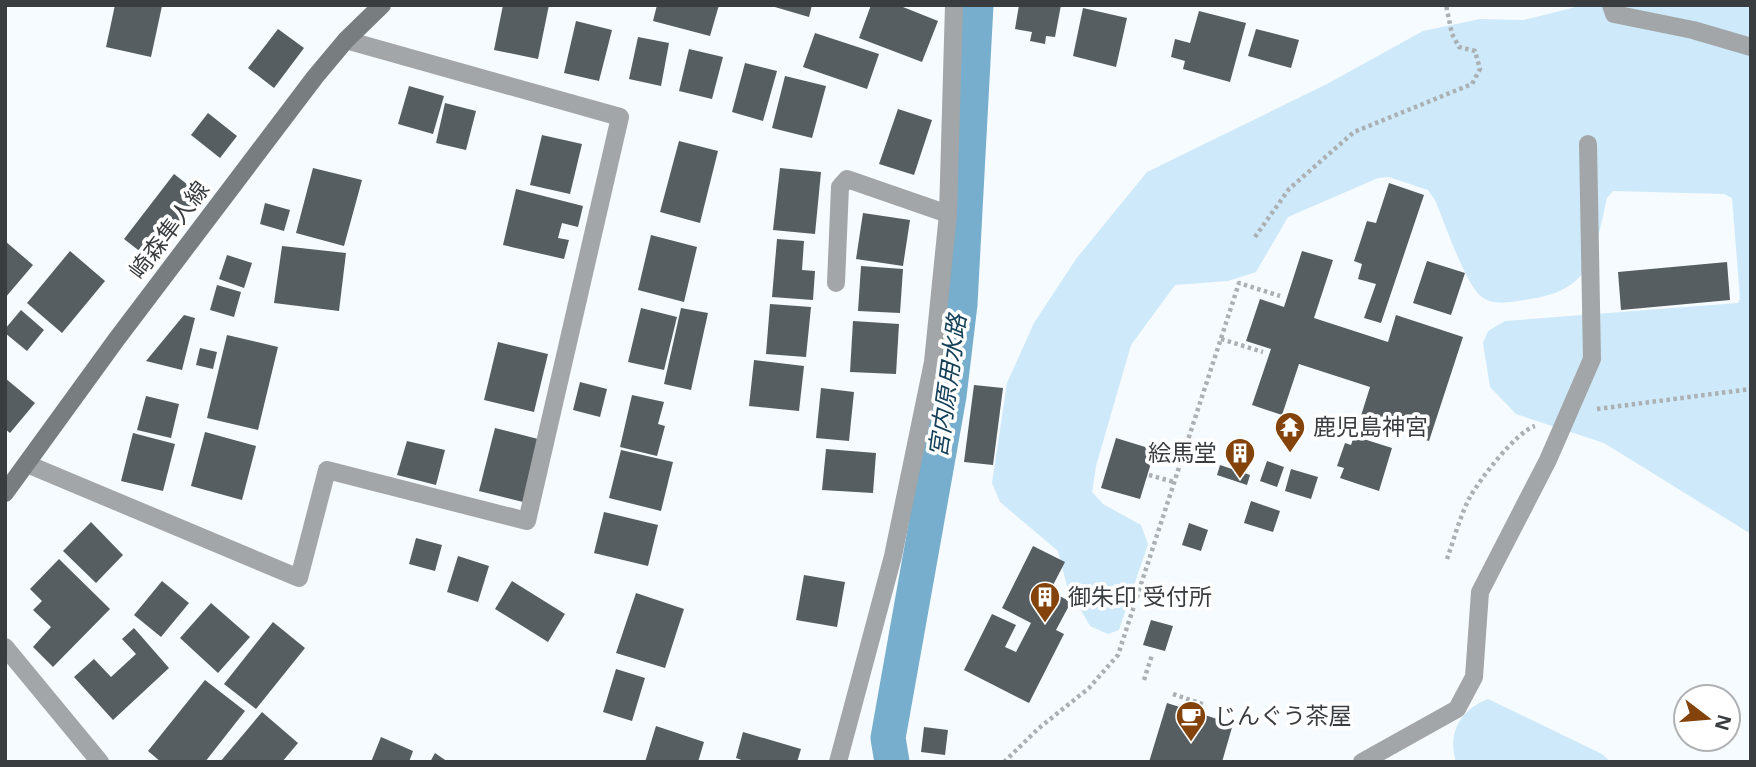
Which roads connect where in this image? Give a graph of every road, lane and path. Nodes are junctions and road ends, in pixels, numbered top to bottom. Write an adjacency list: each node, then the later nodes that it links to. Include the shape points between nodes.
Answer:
1 (382, 5): 5 (main road, 崎森隼人線)
2 (954, 5): 8 (street)
3 (1446, 5): 9 (path, via 1451,34 1459,47 1475,51 1480,69 1472,84 1354,132 1289,189)
4 (1611, 5): 6 (street, via 1614,14)
5 (346, 40): 16 (main road, 崎森隼人線); 16 (street, via 620,117 527,521 327,470 299,578)
6 (1751, 47)
7 (1588, 144): 15 (street, via 1592,359)
8 (948, 214): 10 (street, via 847,179 840,187); 27 (street, via 933,362 893,556)
9 (1255, 237)
10 (836, 283)
11 (1280, 296): 12 (path, via 1239,283)
12 (1221, 339): 13 (path); 18 (path)
13 (1263, 352)
14 (1751, 389): 15 (path)
15 (1567, 416): 20 (path, via 1526,429 1513,440 1470,496); 29 (street, via 1480,592 1474,677 1457,709)
16 (27, 464): 19 (main road, 崎森隼人線)
17 (1149, 475): 18 (path)
18 (1174, 482): 28 (path, via 1118,655 1089,688)
19 (5, 493)
20 (1447, 559)
21 (5, 647): 26 (street)
22 (1152, 655): 23 (path)
23 (1144, 680)
24 (1173, 694): 25 (path)
25 (1205, 705)
26 (100, 762)
27 (838, 762)
28 (1004, 762)
29 (1362, 762)

